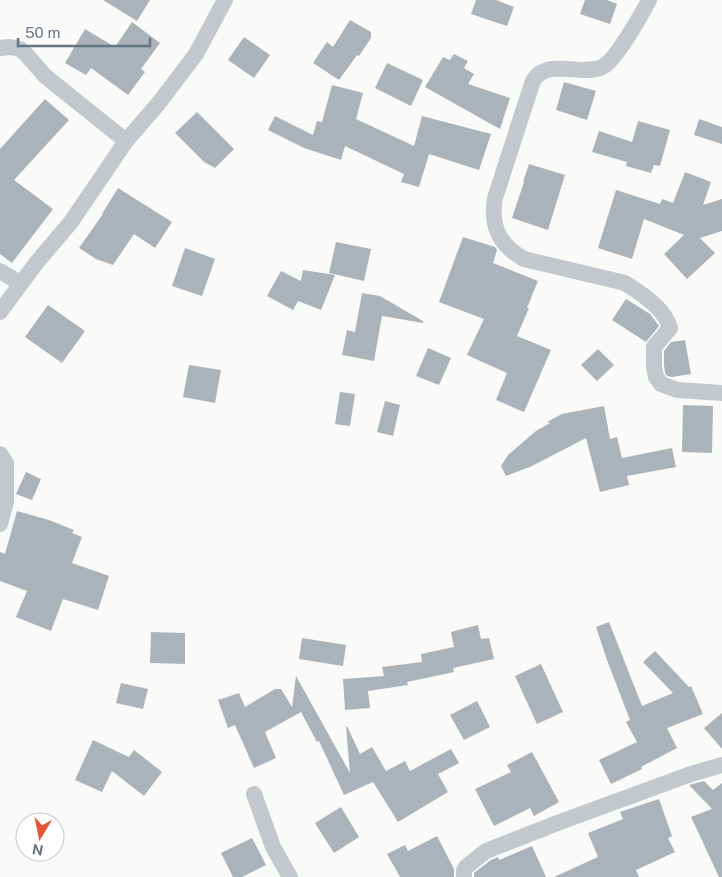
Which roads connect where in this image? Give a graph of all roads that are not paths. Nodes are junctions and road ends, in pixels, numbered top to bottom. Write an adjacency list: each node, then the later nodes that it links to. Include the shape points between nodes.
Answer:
1 (225, 0): 4 (street, via 196,54)
2 (649, 0): 8 (street, via 606,65 588,70 554,68 534,80 493,211 498,235 511,252 524,259 625,283 666,317 670,328 654,347 656,377 661,384 678,390)
3 (0, 48): 4 (street, via 20,49 45,76)
4 (126, 141): 6 (street, via 71,222)
5 (0, 271): 6 (street)
6 (20, 283): 7 (street)
7 (0, 312)
8 (722, 394)
9 (0, 454): 10 (street, via 6,463 6,502)
10 (0, 524)
11 (722, 765): 14 (street, via 486,850 466,867)
12 (254, 794): 13 (street, via 273,847)
13 (290, 877)
14 (464, 877)

